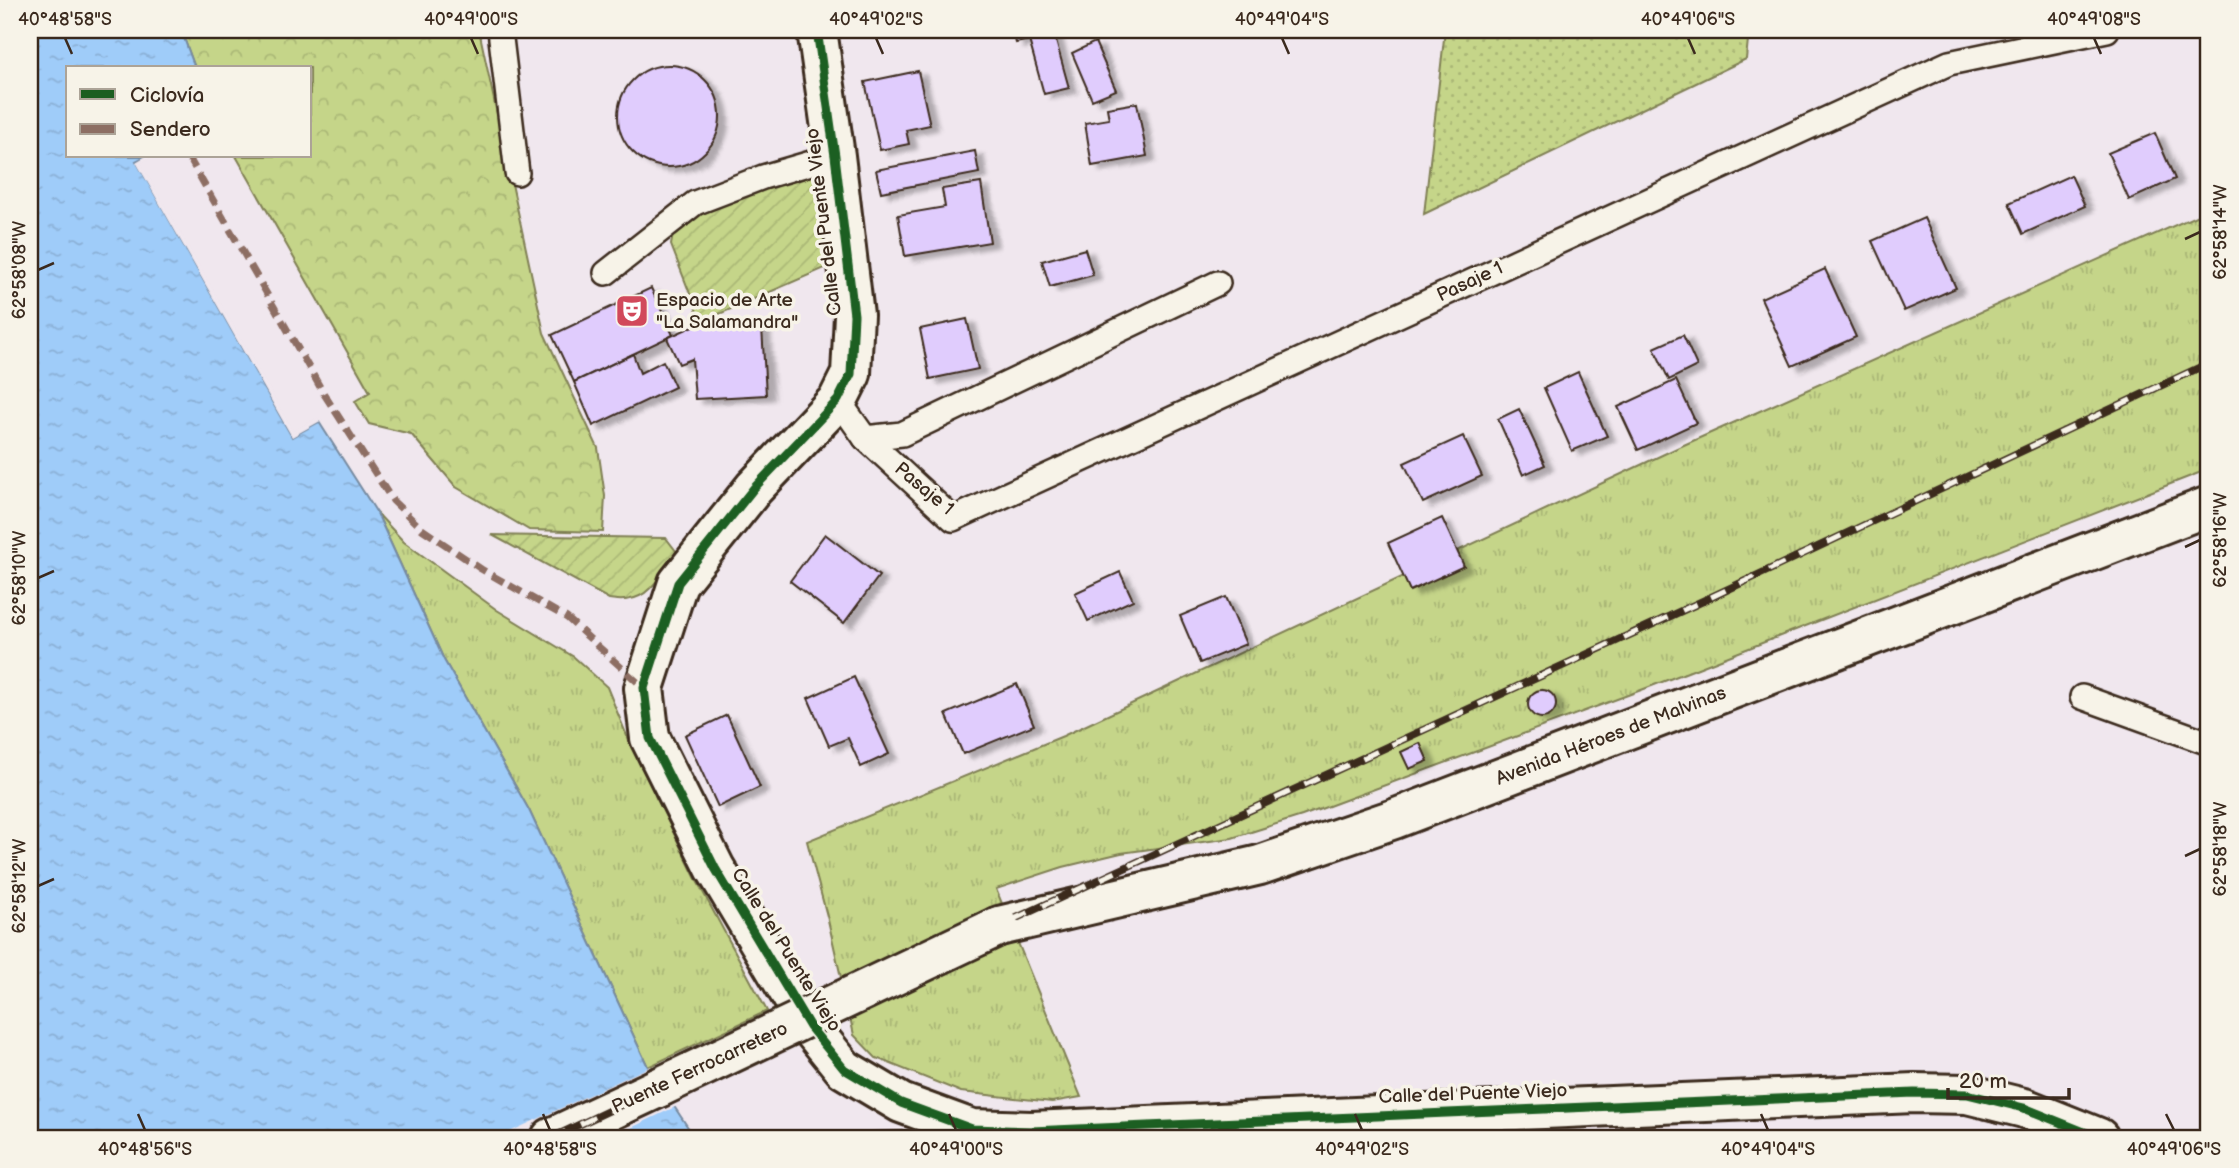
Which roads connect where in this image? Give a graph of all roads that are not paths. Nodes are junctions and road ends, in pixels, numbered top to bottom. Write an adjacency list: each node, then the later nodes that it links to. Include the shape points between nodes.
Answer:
1 (500, 30): 5 (lane)
2 (817, 30): 4 (street, Calle del Puente Viejo)
3 (2107, 30): 9 (lane, Pasaje 1, via 1949,63 953,519)
4 (835, 156): 6 (lane, via 695,203); 8 (street, Calle del Puente Viejo, via 854,315 851,374)
5 (517, 173)
6 (606, 272)
7 (1218, 283): 9 (lane, via 902,434)
8 (838, 400): 9 (lane); 15 (street, Calle del Puente Viejo, via 754,488 678,583 644,688 650,738 715,867 810,1027 844,1069 901,1103 972,1129 1031,1131 1967,1094 2024,1108)
9 (865, 438)
10 (2209, 506): 13 (street, Avenida Héroes de Malvinas, via 1382,823 1260,864)
11 (2082, 697): 12 (lane)
12 (2209, 743)
13 (999, 926): 14 (street, Puente Ferrocarretero, bridge)
14 (551, 1138)
15 (2099, 1138)

